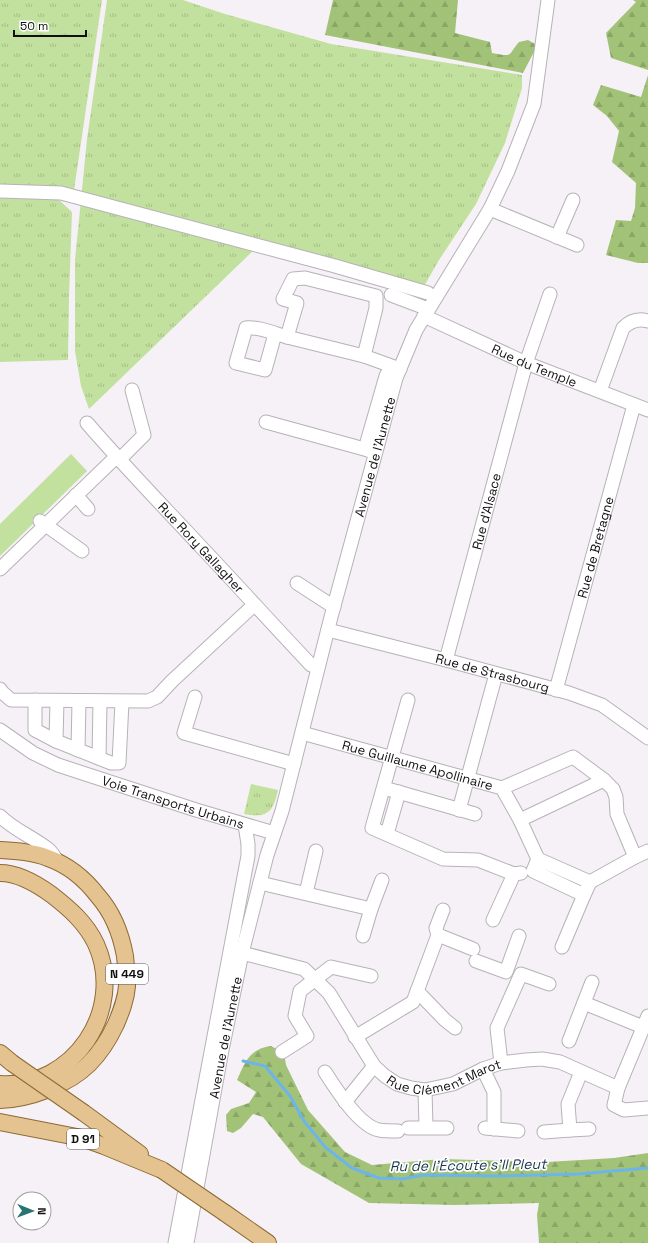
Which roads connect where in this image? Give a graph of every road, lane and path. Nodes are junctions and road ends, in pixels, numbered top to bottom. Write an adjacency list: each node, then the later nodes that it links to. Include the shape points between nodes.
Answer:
1 (548, 0): 4 (street, Avenue de l'Aunette, via 534,104)
2 (0, 191): 7 (street, via 61,193)
3 (573, 200): 5 (street)
4 (490, 209): 5 (street); 10 (street, Avenue de l'Aunette)
5 (557, 237): 6 (street)
6 (577, 245)
7 (428, 293)
8 (550, 294): 13 (street, Rue d'Alsace)
9 (391, 295): 10 (street, Rue du Temple)
10 (426, 313): 13 (street, Rue du Temple); 14 (street, Avenue de l'Aunette)
11 (648, 321): 16 (street, via 637,320 623,328)
12 (364, 356): 12 (street, via 376,308 376,296 306,278 293,278 283,299 297,303 281,335); 14 (street)
13 (526, 362): 16 (street, Rue du Temple); 32 (street, Rue d'Alsace)
14 (395, 368): 21 (street, Avenue de l'Aunette)
15 (132, 390): 22 (street, via 144,435)
16 (600, 391): 17 (street, Rue du Temple)
17 (634, 404): 18 (street, Rue du Temple); 36 (street, Rue de Bretagne)
18 (648, 410)
19 (266, 422): 21 (street)
20 (87, 423): 22 (street, Rue Rory Gallagher)
21 (372, 451): 30 (street, Avenue de l'Aunette)
22 (117, 459): 23 (street); 29 (street, Rue Rory Gallagher)
23 (76, 495): 24 (street); 25 (street)
24 (88, 509)
25 (42, 523): 26 (street); 27 (street)
26 (82, 551)
27 (0, 569)
28 (297, 583): 30 (street)
29 (254, 605): 33 (street, Rue Rory Gallagher, via 311,665); 43 (street, via 172,680 157,697 148,701)
30 (334, 607): 31 (street, Avenue de l'Aunette)
31 (328, 630): 32 (street, Rue de Strasbourg); 33 (street, Avenue de l'Aunette)
32 (446, 660): 34 (street, Rue de Strasbourg)
33 (318, 667): 45 (street, Avenue de l'Aunette)
34 (496, 674): 36 (street, Rue de Strasbourg); 52 (street)
35 (0, 689): 38 (street, via 11,700)
36 (556, 690): 46 (street, Rue de Strasbourg, via 602,705)
37 (195, 697): 51 (street, via 184,734)
38 (35, 700): 40 (street); 47 (street, via 35,730)
39 (408, 700): 49 (street)
40 (57, 701): 41 (street); 47 (street)
41 (79, 701): 42 (street); 48 (street)
42 (100, 701): 43 (street); 50 (street)
43 (122, 702): 50 (street, via 119,763)
44 (0, 730): 61 (street, Voie Transports Urbains, via 33,753 58,765)
45 (302, 733): 49 (street, Rue Guillaume Apollinaire); 51 (street, Avenue de l'Aunette)
46 (647, 733)
47 (56, 742): 48 (street)
48 (78, 750): 50 (street)
49 (392, 757): 52 (street, Rue Guillaume Apollinaire); 54 (street)
50 (99, 758)
51 (294, 764): 62 (street, Avenue de l'Aunette)
52 (468, 779): 55 (street, Rue Guillaume Apollinaire); 57 (street)
53 (604, 780): 55 (street, via 573,757); 60 (street); 67 (street, via 615,793 617,814)
54 (384, 788): 56 (street); 63 (street, via 372,828)
55 (502, 788): 60 (street, Rue Guillaume Apollinaire)
56 (399, 792): 57 (street); 63 (street)
57 (459, 810): 58 (street)
58 (475, 814)
59 (0, 816): 68 (street, via 50,850)
60 (520, 820): 69 (street, Rue Guillaume Apollinaire)
61 (245, 824): 62 (street); 118 (street, Voie Transports Urbains, via 248,856)
62 (274, 833): 74 (street, Avenue de l’Aunette)
63 (387, 834): 71 (street, via 443,859 478,860)
64 (0, 850): 68 (main road, N 449, via 29,852)
65 (316, 851): 75 (street)
66 (648, 851): 67 (street)
67 (635, 857): 73 (street)
68 (58, 862): 107 (main road, N 449, via 72,870 91,887 114,920 120,936 126,969 127,987 124,1003 111,1034 88,1065 58,1085 21,1098)
69 (536, 865): 71 (street); 73 (street); 76 (street)
70 (0, 873): 104 (main road, via 30,881 73,912 84,924 96,945 104,975 100,1013 91,1036 81,1049 68,1062 41,1078 22,1083)
71 (514, 874): 79 (street)
72 (382, 880): 77 (street)
73 (590, 882): 76 (street)
74 (260, 883): 75 (street); 84 (street, Avenue de l’Aunette)
75 (306, 893): 77 (street)
76 (584, 895): 83 (street)
77 (371, 909): 81 (street)
78 (443, 910): 80 (street, via 436,928)
79 (493, 920)
80 (438, 935): 85 (street); 91 (street)
81 (364, 936)
82 (519, 936): 85 (street)
83 (562, 948)
84 (242, 953): 88 (street, Rue Clément Marot, via 304,969); 119 (street, Avenue de l’Aunette)
85 (506, 972): 86 (street)
86 (521, 974): 90 (street); 99 (street, via 497,1028)
87 (371, 976): 88 (street, via 331,967)
88 (315, 979): 95 (street, Rue Clément Marot, via 329,993); 97 (street, via 300,991 295,1016 307,1036)
89 (592, 982): 92 (street)
90 (549, 984)
91 (417, 991): 94 (street); 95 (street, via 413,1002)
92 (584, 1003): 93 (street); 96 (street)
93 (646, 1022): 105 (street)
94 (455, 1028)
95 (355, 1037): 100 (street, Rue Clément Marot)
96 (569, 1041)
97 (282, 1052)
98 (6, 1058): 117 (main road, D 91, bridge)
99 (501, 1063): 101 (street, Rue Clément Marot); 103 (street, Rue Clément Marot, via 542,1059 560,1062)
100 (374, 1066): 106 (street, Rue Clément Marot, via 397,1084); 108 (street)
101 (483, 1070): 106 (street, Rue Clément Marot, via 453,1084); 115 (street, via 494,1092 489,1129)
102 (325, 1072): 108 (street)
103 (581, 1072): 105 (street, Rue Clément Marot); 114 (street, via 568,1104)
104 (0, 1084)
105 (618, 1088): 109 (street, via 614,1105 624,1110)
106 (425, 1090): 111 (street)
107 (0, 1100)
108 (345, 1102): 111 (street, via 370,1126 378,1130)
109 (648, 1108)
110 (0, 1122): 117 (main road, D 91, via 82,1138)
111 (426, 1127): 112 (street)
112 (447, 1128)
113 (589, 1129): 114 (street)
114 (570, 1130): 116 (street)
115 (518, 1131)
116 (544, 1132)
117 (162, 1170): 120 (main road, D 91, bridge)
118 (174, 1243)
119 (187, 1243)
120 (268, 1243)

